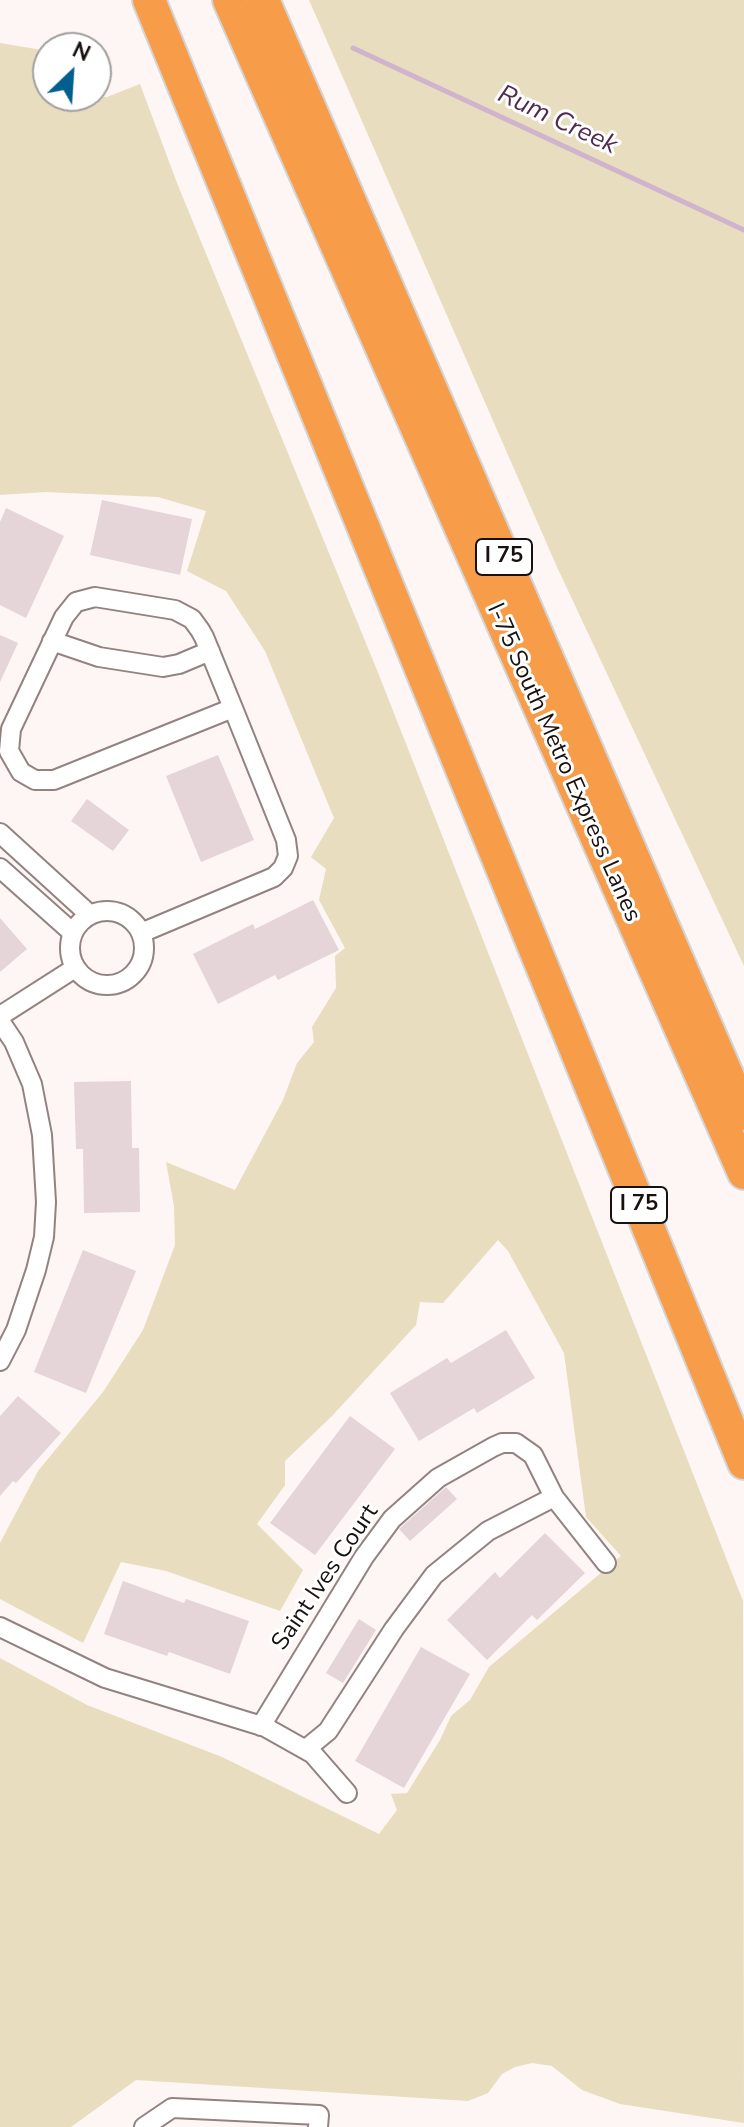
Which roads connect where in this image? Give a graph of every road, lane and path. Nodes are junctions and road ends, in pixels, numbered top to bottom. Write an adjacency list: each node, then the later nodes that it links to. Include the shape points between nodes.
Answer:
1 (149, 0): 17 (highway, I 75)
2 (229, 0): 15 (highway, I-75 South Metro Express Lanes)
3 (263, 0): 14 (highway, I 75)
4 (52, 641): 5 (street, via 99,657 163,667); 5 (street, via 71,606 95,597 182,612 196,624); 6 (street, via 9,736 16,766 35,780 62,778)
5 (210, 651): 6 (street)
6 (233, 708): 11 (street, via 286,840 286,863 274,877)
7 (4, 844): 9 (street)
8 (0, 868): 10 (street)
9 (90, 915): 10 (street); 11 (street, via 119,913)
10 (73, 933): 12 (street, via 69,951)
11 (141, 933): 12 (street, via 142,960 124,981 98,984)
12 (75, 968): 13 (street)
13 (0, 1018): 16 (street, via 32,1084 42,1135 46,1210 36,1270)
14 (744, 1114)
15 (744, 1173)
16 (0, 1361)
17 (744, 1463)
18 (554, 1497): 19 (street, Saint Ives Court); 21 (street, Saint Ives Court, via 533,1455 512,1443 466,1460 425,1488 392,1519 364,1557); 22 (street, via 488,1531 434,1575 328,1731)
19 (606, 1563)
20 (0, 1627): 21 (street, via 105,1678)
21 (261, 1726): 22 (street)
22 (306, 1749): 23 (street)
23 (347, 1793)
24 (144, 2127): 25 (street, via 172,2108 319,2115)
25 (318, 2127)

